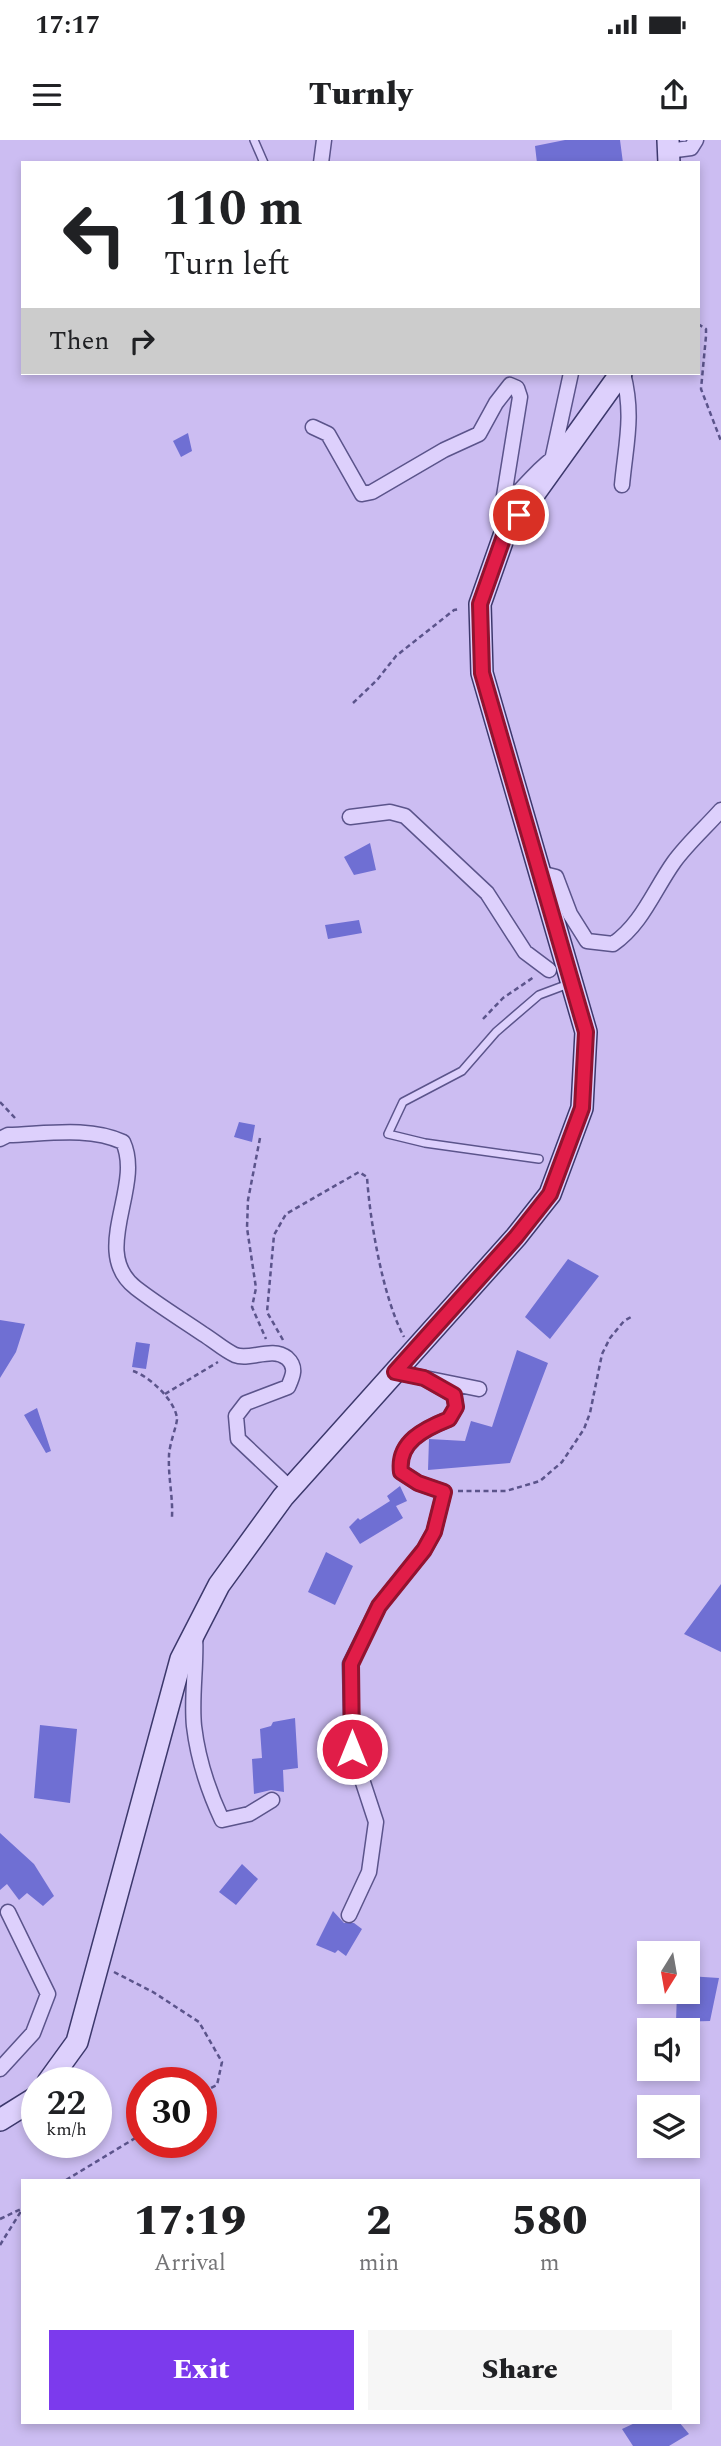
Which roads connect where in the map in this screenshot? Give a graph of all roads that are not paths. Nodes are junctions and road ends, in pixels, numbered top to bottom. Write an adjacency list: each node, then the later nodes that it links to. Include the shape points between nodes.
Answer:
1 (254, 140): 5 (lane)
2 (324, 140): 6 (street)
3 (696, 140): 4 (street, via 691,148)
4 (668, 151)
5 (263, 161)
6 (321, 161)
7 (571, 375): 11 (street)
8 (620, 375): 11 (main road)
9 (623, 375): 12 (street, via 630,426)
10 (313, 427): 11 (street, via 328,434 362,494 372,492 480,434 510,385 517,387 520,397 506,502)
11 (551, 466): 15 (main road, via 504,536 480,604 482,673)
12 (622, 485)
13 (721, 810): 15 (street, via 674,861 652,901 613,944 587,941 570,914 556,877)
14 (350, 817): 16 (street, via 390,812 405,816 487,893 525,952)
15 (540, 873): 17 (main road)
16 (549, 970)
17 (572, 983): 19 (lane, via 539,995 496,1032 462,1071 403,1102 388,1134); 20 (main road, via 586,1032 582,1108 550,1194)
18 (0, 1139): 23 (street, via 79,1133 107,1134 123,1142 129,1168 117,1242 118,1267 134,1287 236,1356 267,1353 287,1359 293,1374 288,1387 246,1403 236,1416 238,1438)
19 (539, 1159)
20 (395, 1372): 21 (street); 23 (main road)
21 (424, 1378): 22 (street); 27 (street, via 454,1395 456,1407 449,1419 407,1443 399,1458 401,1472 444,1492 434,1532 379,1606 351,1664 352,1749 376,1822 369,1872)
22 (479, 1389)
23 (291, 1489): 24 (main road, via 219,1585)
24 (194, 1632): 25 (street, via 194,1725 210,1796 222,1820 249,1814); 28 (main road, via 181,1658 77,2042)
25 (272, 1800)
26 (8, 1912): 29 (street, via 48,1994 33,2034)
27 (349, 1915)
28 (59, 2067)
29 (0, 2069)
30 (21, 2107): 31 (main road)
31 (0, 2120)

